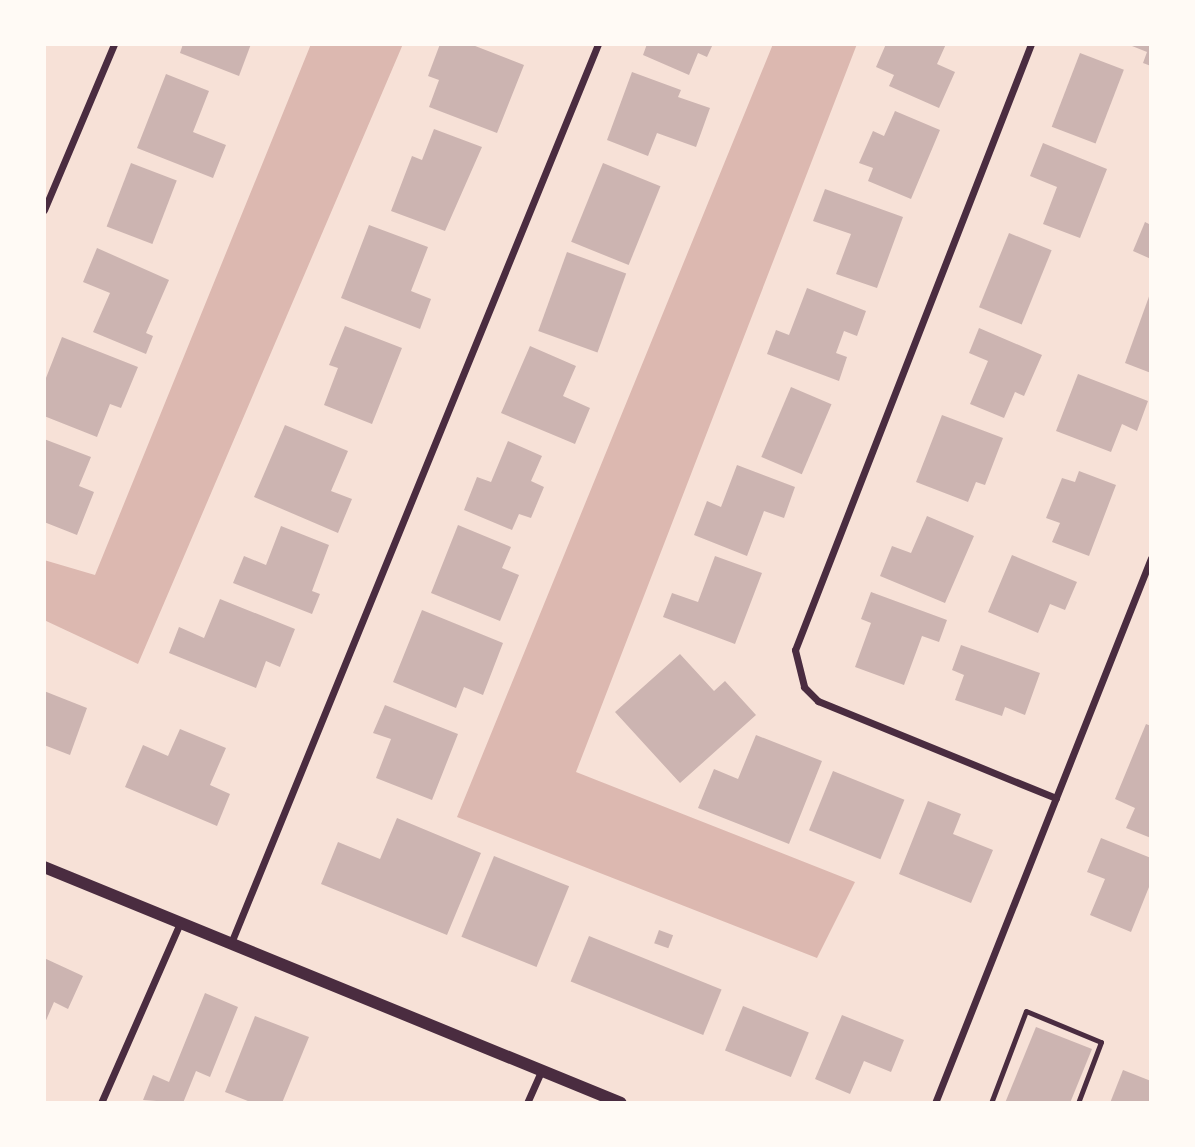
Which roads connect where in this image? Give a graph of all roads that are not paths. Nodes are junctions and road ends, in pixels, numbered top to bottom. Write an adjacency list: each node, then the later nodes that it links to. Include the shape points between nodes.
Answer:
1 (114, 44): 4 (street)
2 (597, 44): 9 (street)
3 (1031, 44): 6 (street, via 795,650 800,678 818,701)
4 (44, 210)
5 (1151, 558): 6 (street)
6 (1056, 798): 14 (street)
7 (44, 867): 8 (street)
8 (180, 923): 9 (street); 11 (street)
9 (231, 943): 10 (street)
10 (541, 1071): 12 (street); 13 (street)
11 (101, 1103)
12 (527, 1103)
13 (621, 1103)
14 (935, 1103)
15 (990, 1103): 16 (lane, via 1026,1011 1101,1042)
16 (1078, 1103)

